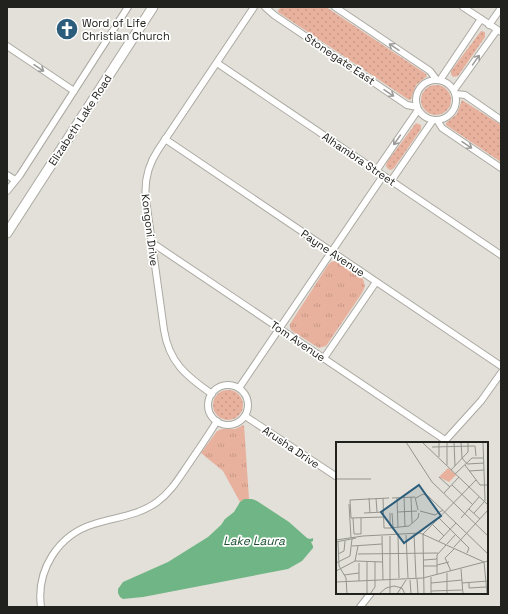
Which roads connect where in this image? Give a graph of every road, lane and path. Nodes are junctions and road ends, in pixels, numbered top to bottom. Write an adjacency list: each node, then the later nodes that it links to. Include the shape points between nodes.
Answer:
1 (128, 7): 14 (street, Elizabeth Lake Road)
2 (153, 7): 27 (main road, Elizabeth Lake Road)
3 (254, 7): 12 (street, Kongoni Drive)
4 (265, 7): 16 (street, Stonegate East, one-way to 16, via 407,105)
5 (335, 7): 13 (street, one-way to 5, via 430,71)
6 (463, 7): 8 (street)
7 (501, 8): 9 (street)
8 (482, 19): 9 (street); 13 (street)
9 (489, 25): 10 (street)
10 (499, 31): 15 (street, one-way to 10)
11 (7, 46): 14 (street, one-way to 14)
12 (217, 63): 19 (street, Kongoni Drive); 21 (street, Alhambra Street)
13 (438, 80): 15 (street, via 448,83); 16 (street, via 426,82 419,88 416,97)
14 (74, 91): 24 (street, Elizabeth Lake Road)
15 (455, 92): 17 (street, via 456,103 453,112 446,118); 18 (street, via 465,95)
16 (418, 108): 17 (street, via 424,117); 21 (street, one-way to 21)
17 (435, 120): 20 (street, one-way to 20, via 442,128); 25 (street)
18 (501, 120)
19 (165, 140): 28 (street, Kongoni Drive, via 150,164 146,184); 29 (street, Payne Avenue)
20 (501, 168)
21 (376, 170): 23 (street, Alhambra Street)
22 (7, 174): 24 (street)
23 (383, 176): 25 (street, Alhambra Street); 29 (street)
24 (15, 180): 26 (street, Elizabeth Lake Road)
25 (391, 181): 30 (street, Alhambra Street)
26 (7, 191)
27 (7, 233)
28 (152, 242): 32 (street, Tom Avenue); 37 (street, Kongoni Drive, via 169,350 187,376)
29 (332, 252): 31 (street, Payne Avenue); 32 (street)
30 (501, 255)
31 (376, 282): 33 (street); 34 (street, Payne Avenue)
32 (280, 329): 33 (street, Tom Avenue); 36 (street)
33 (324, 358): 40 (street, Tom Avenue)
34 (501, 366)
35 (501, 372): 40 (street, via 480,401)
36 (239, 388): 37 (street, via 225,385); 38 (street, via 248,401)
37 (212, 394): 39 (street, via 208,402 209,409)
38 (245, 416): 39 (street, via 232,424); 41 (street, Arusha Drive)
39 (217, 422): 43 (street, via 176,483 159,501 139,512 86,526 61,544 50,559 44,574 40,593)
40 (444, 442)
41 (336, 476)
42 (370, 594): 44 (street)
43 (41, 607)
44 (360, 607)

